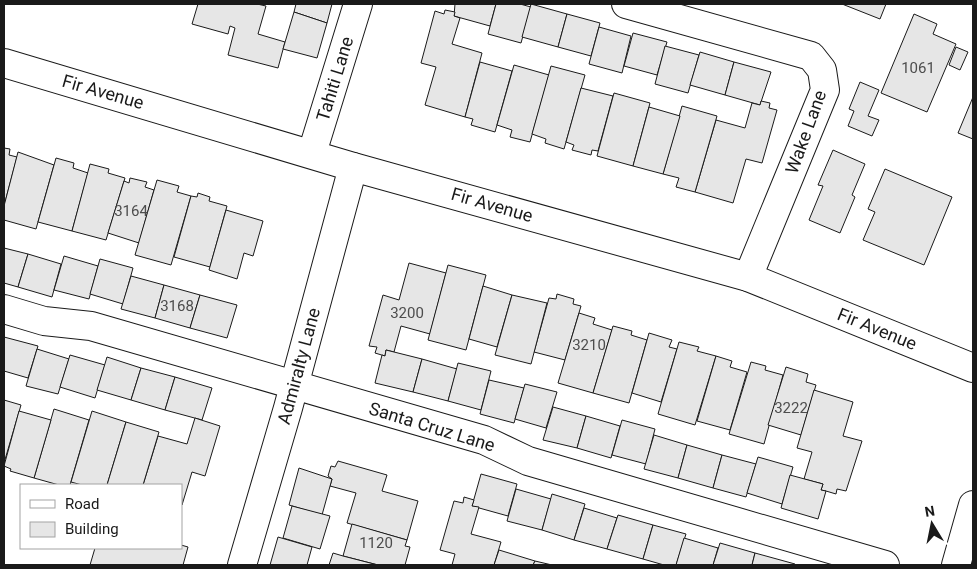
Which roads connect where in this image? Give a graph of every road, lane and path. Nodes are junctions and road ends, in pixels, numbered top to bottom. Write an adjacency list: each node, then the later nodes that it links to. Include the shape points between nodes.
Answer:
1 (358, 4): 4 (street, Tahiti Lane)
2 (626, 4): 6 (street, Wake Lane, via 811,56 822,70 825,90)
3 (4, 62): 4 (street, Fir Avenue)
4 (312, 153): 5 (street, Fir Avenue)
5 (353, 167): 6 (street, Fir Avenue); 9 (street, Admiralty Lane)
6 (748, 277): 8 (street, Fir Avenue)
7 (4, 309): 9 (street, Santa Cruz Lane, via 44,321 91,326)
8 (973, 368)
9 (294, 386): 11 (street, Admiralty Lane); 12 (street, Santa Cruz Lane, via 484,440 528,461)
10 (973, 505): 13 (street)
11 (242, 565)
12 (885, 565)
13 (956, 565)

